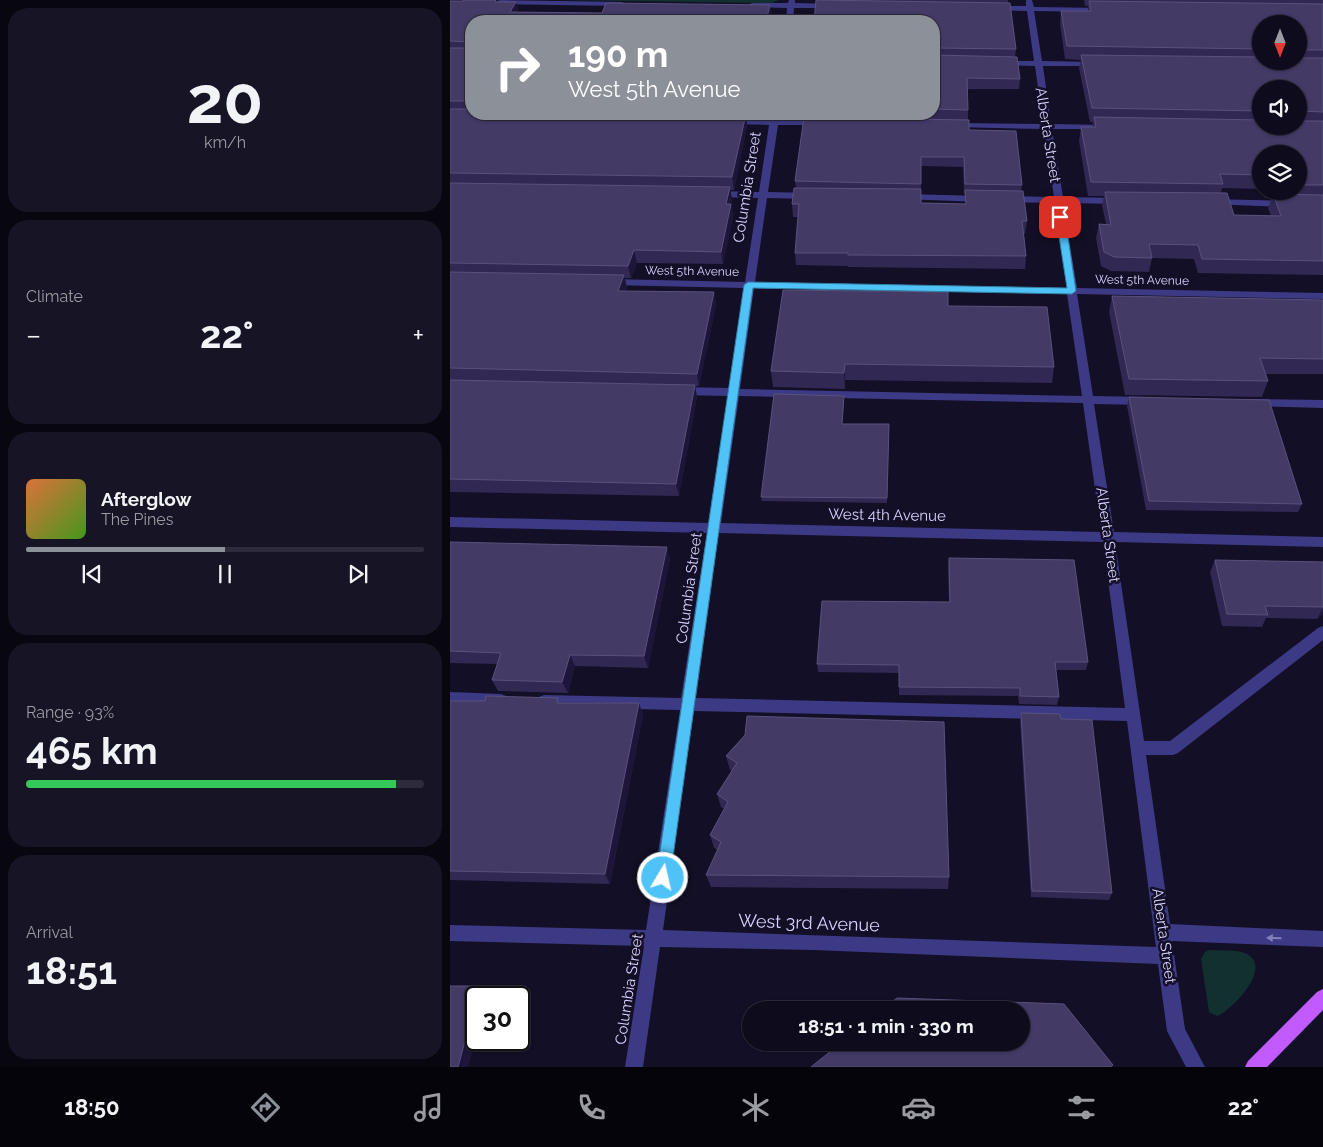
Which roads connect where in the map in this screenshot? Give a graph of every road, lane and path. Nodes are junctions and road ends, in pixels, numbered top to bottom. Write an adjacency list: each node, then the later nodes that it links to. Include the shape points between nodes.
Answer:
1 (1029, 0): 8 (street, Alberta Street)
2 (489, 2): 4 (street)
3 (791, 3): 5 (street); 6 (street)
4 (630, 4)
5 (743, 5)
6 (842, 6)
7 (986, 8): 8 (street)
8 (1030, 9): 9 (street); 11 (street, Alberta Street)
9 (1116, 10)
10 (994, 63): 11 (street)
11 (1038, 63): 12 (street); 19 (street, Alberta Street)
12 (1106, 64)
13 (746, 120): 16 (street)
14 (774, 120): 22 (street, Columbia Street)
15 (794, 120): 17 (street)
16 (717, 122)
17 (824, 123)
18 (940, 125): 19 (street)
19 (1046, 126): 20 (street); 25 (street, Alberta Street)
20 (1118, 127)
21 (704, 194): 22 (street)
22 (762, 195): 23 (street); 30 (street, Columbia Street)
23 (824, 196)
24 (892, 197): 25 (street)
25 (1058, 200): 26 (street); 31 (street, Alberta Street)
26 (1131, 201)
27 (1198, 202): 28 (street)
28 (1294, 204)
29 (595, 282): 30 (street, West 5th Avenue)
30 (748, 285): 31 (street, West 5th Avenue); 34 (street, Columbia Street)
31 (1072, 291): 32 (street, West 5th Avenue); 35 (street, Alberta Street)
32 (1323, 296)
33 (669, 391): 34 (street)
34 (734, 392): 35 (street); 40 (street, Columbia Street)
35 (1088, 400): 36 (street); 41 (street, Alberta Street)
36 (1153, 401)
37 (1242, 403): 38 (street)
38 (1323, 404)
39 (450, 522): 40 (street, West 4th Avenue)
40 (714, 527): 41 (street, West 4th Avenue); 45 (street, Columbia Street)
41 (1109, 536): 42 (street, West 4th Avenue); 46 (street, Alberta Street)
42 (1323, 542)
43 (1323, 632): 47 (street, via 1173,748)
44 (450, 698): 45 (street)
45 (689, 704): 46 (street); 50 (street, Columbia Street)
46 (1134, 715): 47 (street, Alberta Street)
47 (1138, 748): 48 (street, Alberta Street)
48 (1163, 932): 51 (street, one-way to 48); 52 (street, Alberta Street)
49 (450, 933): 50 (street, West 3rd Avenue)
50 (653, 938): 52 (street, West 3rd Avenue); 54 (street, Columbia Street)
51 (1323, 939)
52 (1166, 956): 55 (street, Alberta Street, via 1176,1031)
53 (1323, 998): 56 (main road)
54 (634, 1067)
55 (1196, 1067)
56 (1254, 1067)

